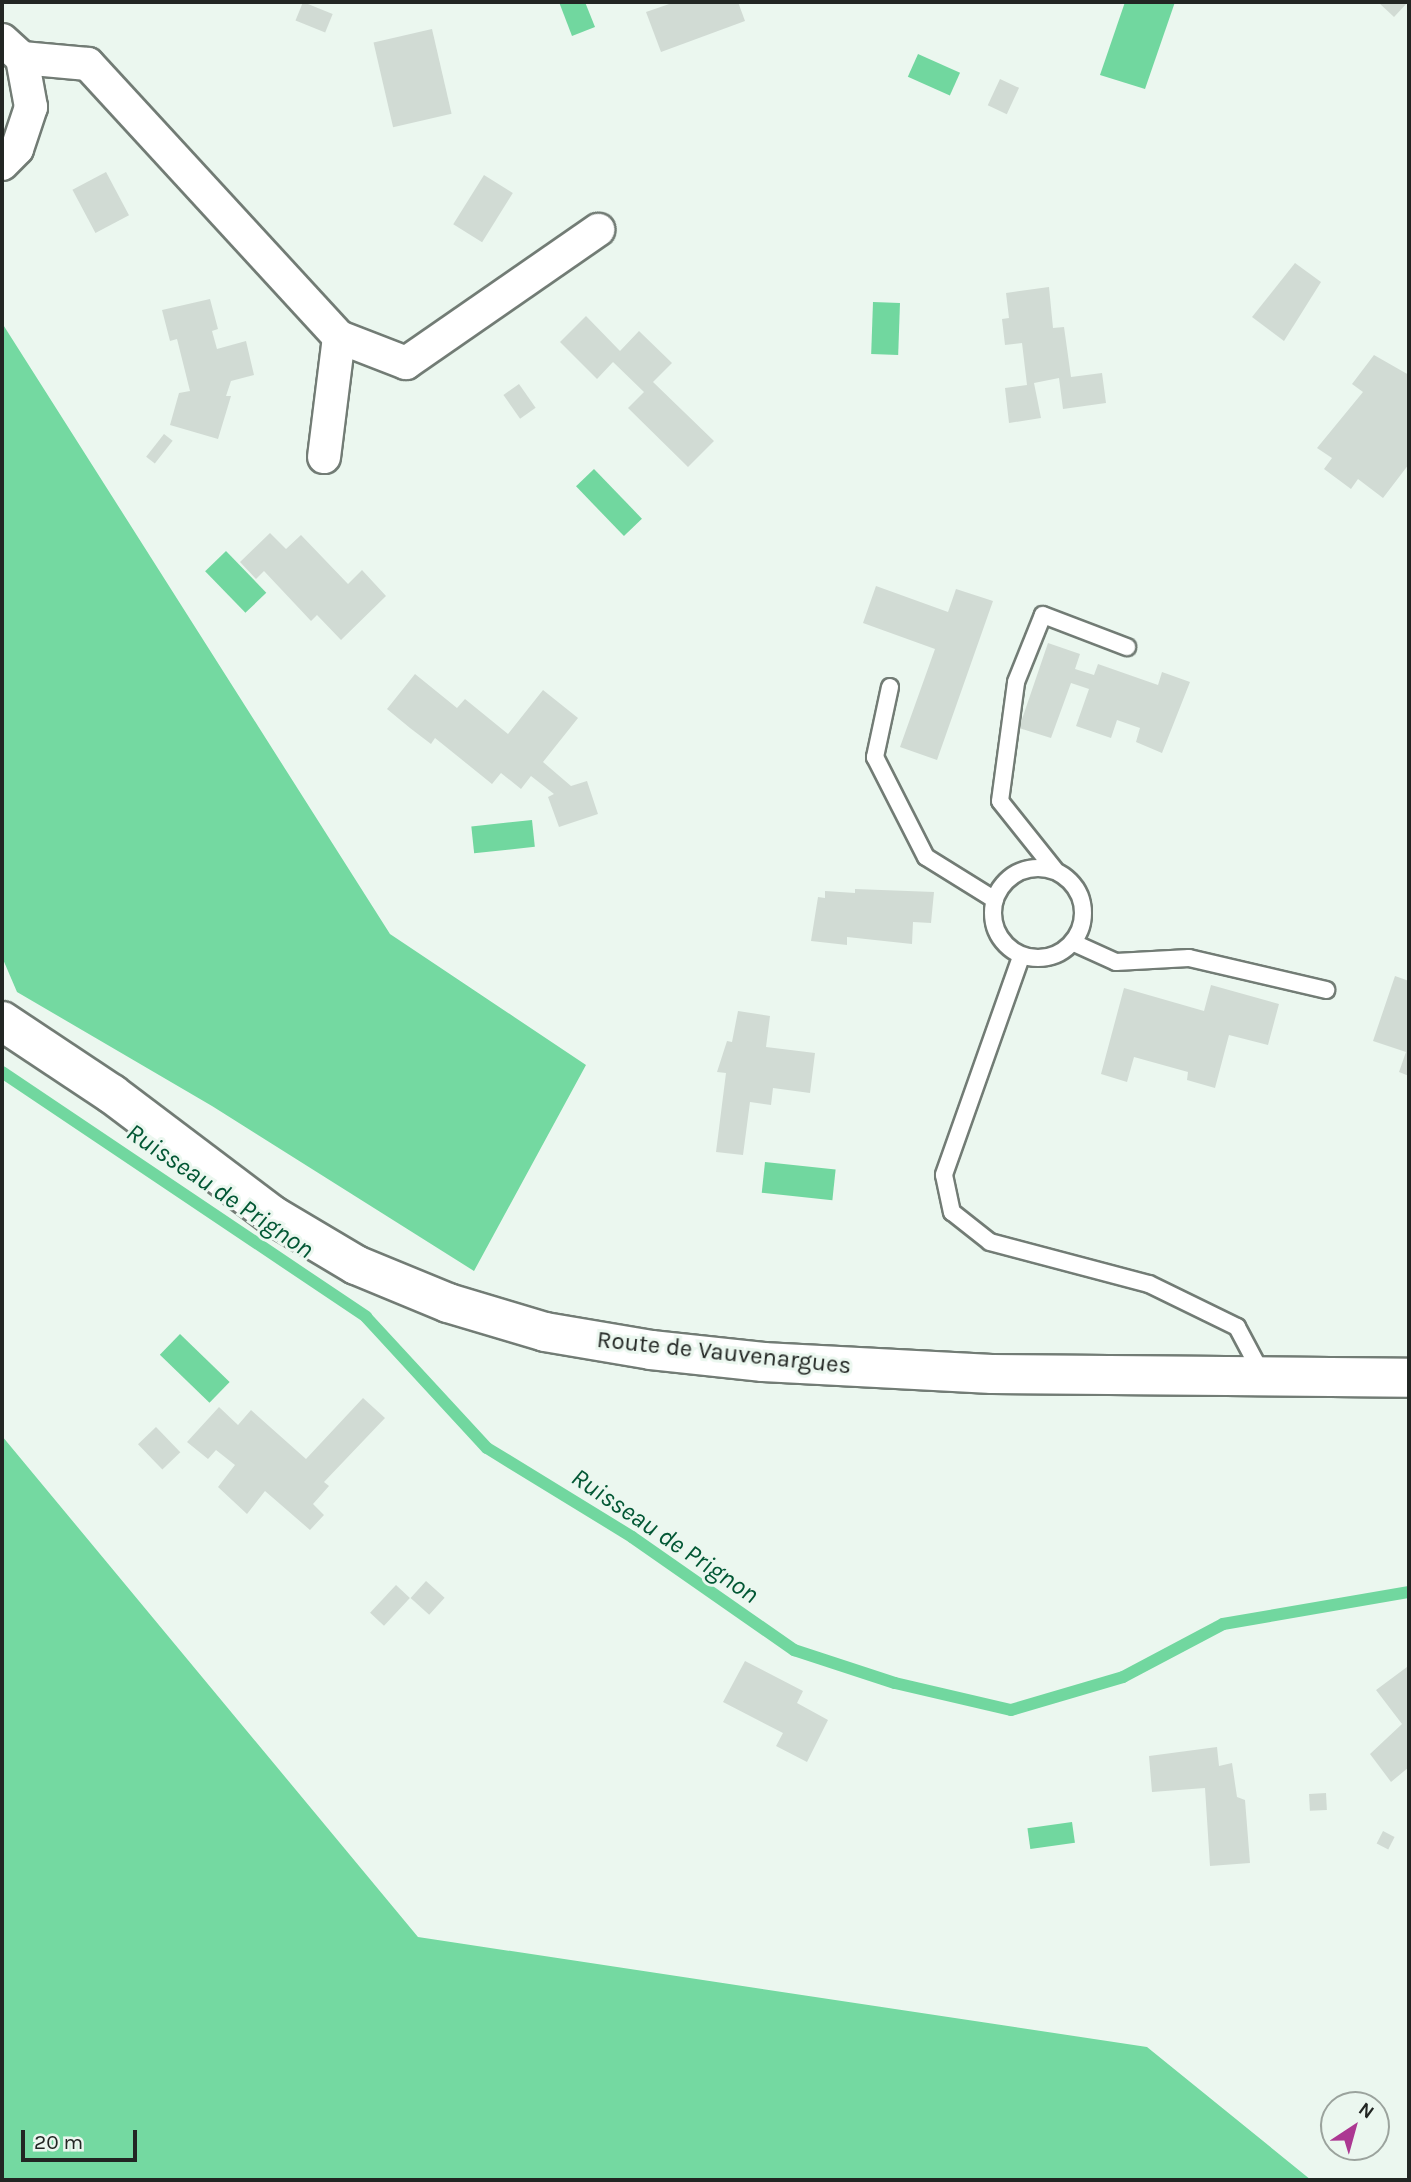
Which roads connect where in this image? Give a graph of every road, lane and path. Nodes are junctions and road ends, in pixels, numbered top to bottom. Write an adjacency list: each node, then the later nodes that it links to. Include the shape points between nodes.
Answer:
1 (12, 49): 2 (street, via 32,107 17,149); 4 (street, via 88,64)
2 (2, 164)
3 (598, 230): 4 (street, via 406,363)
4 (339, 337): 5 (street)
5 (324, 457)
6 (1127, 647): 8 (lane, via 1043,615 1016,682 1000,801)
7 (890, 687): 9 (lane, via 874,757 926,857)
8 (1055, 870): 9 (lane, via 1026,868 1002,884); 10 (lane, via 1077,888 1085,916)
9 (995, 900): 11 (lane, via 992,911 999,939)
10 (1074, 943): 11 (lane, via 1050,958); 12 (lane, via 1116,962 1189,958)
11 (1021, 957): 14 (lane, via 944,1175 953,1212 990,1242 1149,1284 1237,1327)
12 (1325, 989)
13 (2, 1021): 14 (main road, Route de Vauvenargues, via 112,1094 272,1215 349,1260 448,1303 545,1332 763,1362 992,1374)
14 (1263, 1377): 15 (main road, Route de Vauvenargues)
15 (1409, 1378)

